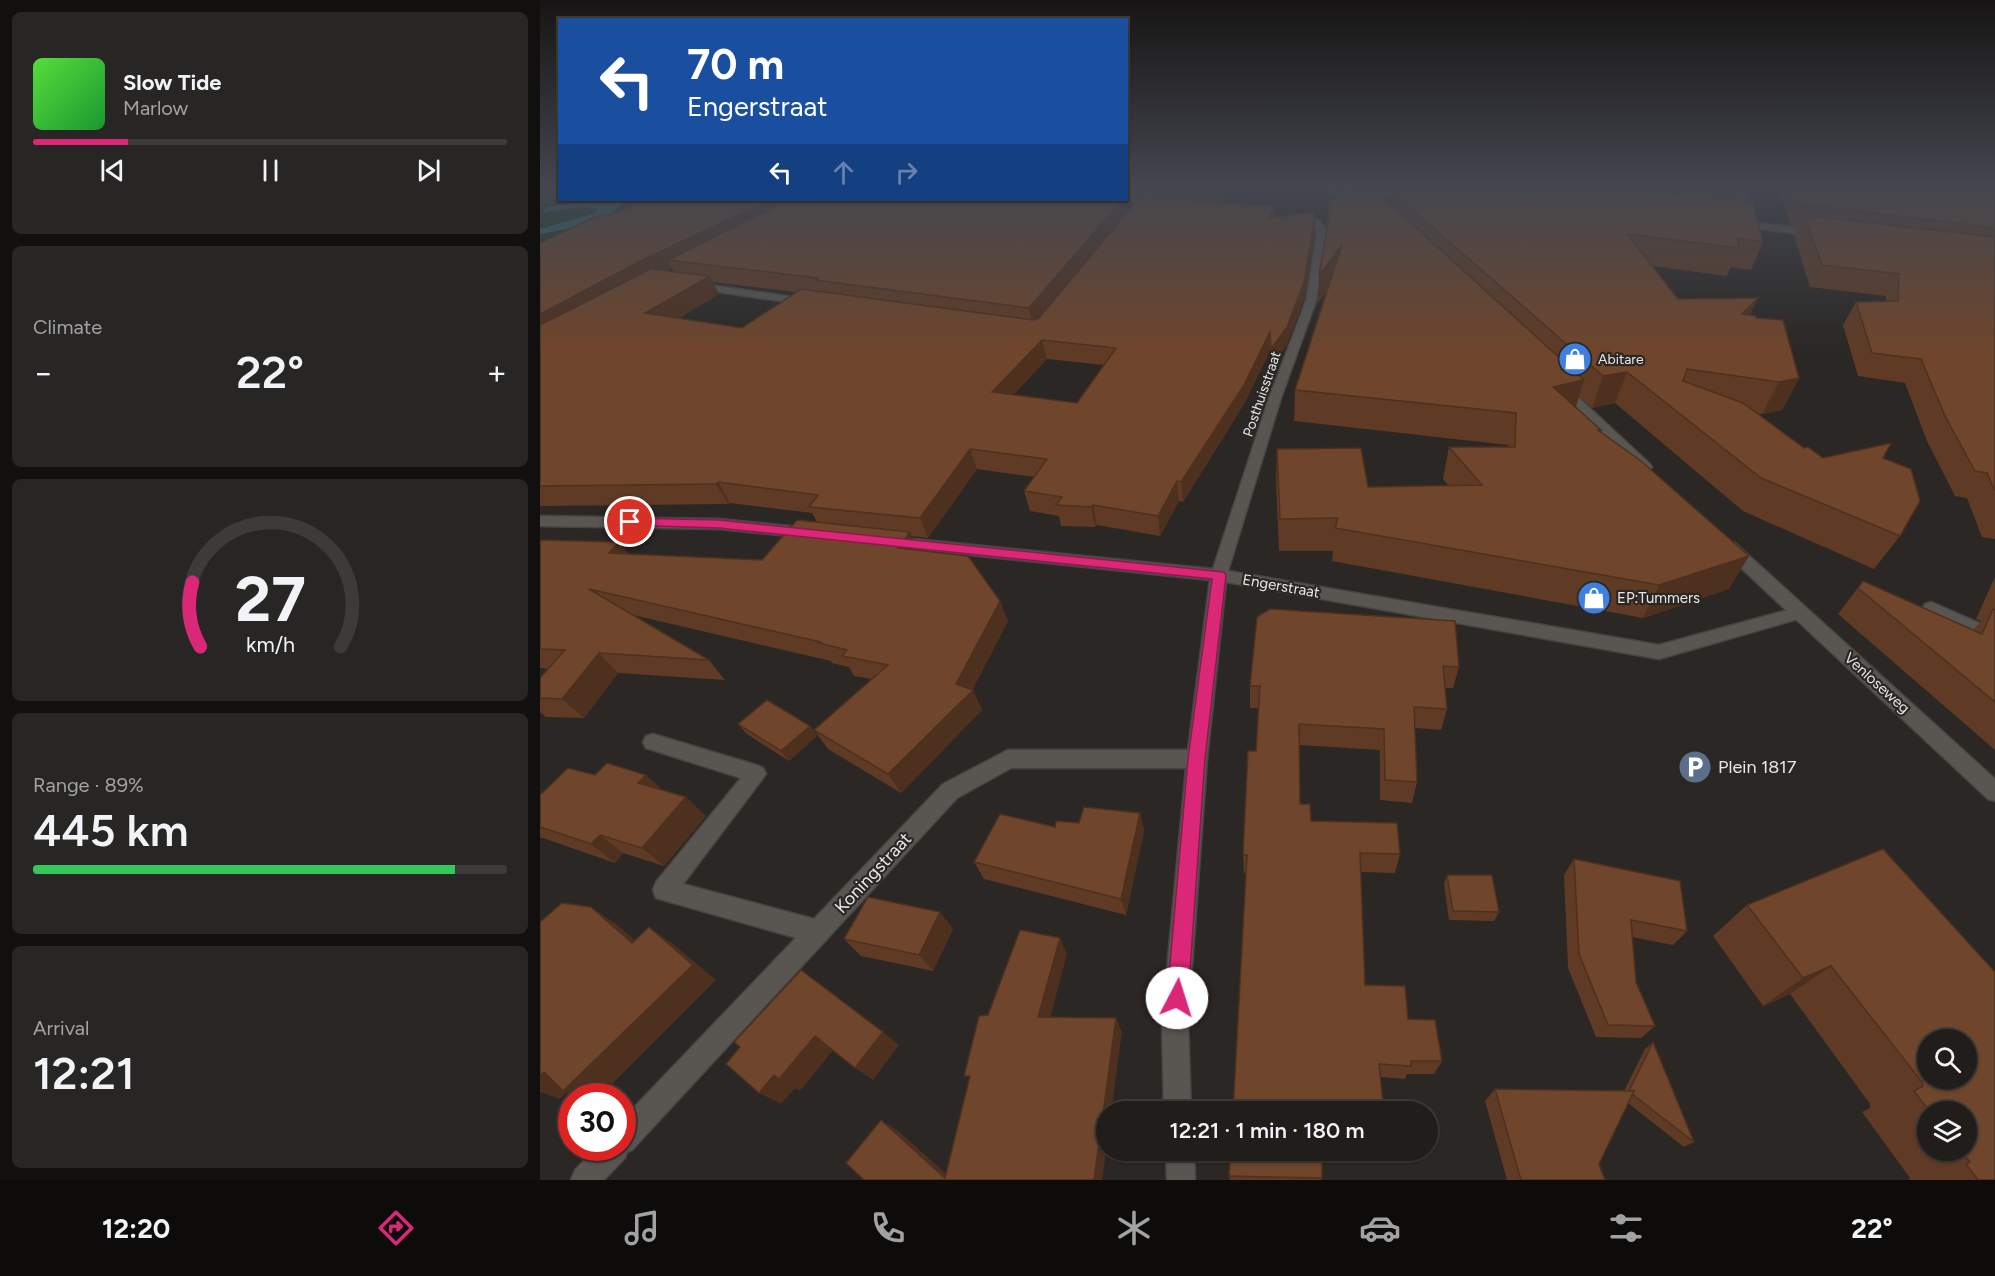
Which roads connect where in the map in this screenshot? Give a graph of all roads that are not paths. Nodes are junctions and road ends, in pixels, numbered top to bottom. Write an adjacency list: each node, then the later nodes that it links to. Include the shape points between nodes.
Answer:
1 (1320, 243): 10 (street, Posthuisstraat, via 1311,301 1275,398)
2 (683, 284): 3 (street)
3 (824, 304)
4 (1550, 378): 5 (street)
5 (1653, 475)
6 (540, 521): 7 (street, via 719,524)
7 (825, 535)
8 (1722, 540): 12 (street, Venloseweg)
9 (884, 541): 10 (street, Engerstraat)
10 (1219, 575): 12 (street, Engerstraat, via 1659,652); 15 (street, Posthuisstraat)
11 (1931, 608): 13 (street)
12 (1799, 613): 16 (street, Venloseweg)
13 (1995, 637)
14 (653, 742): 17 (street, via 756,774 664,890)
15 (1197, 759): 17 (street, Koningstraat, via 1008,759 950,791); 18 (street, Posthuisstraat, via 1176,1022)
16 (1995, 792)
17 (818, 932): 19 (street, Koningstraat)
18 (1178, 1101)
19 (636, 1125)
20 (603, 1161): 22 (street)
21 (1180, 1161): 23 (street)
22 (585, 1180)
23 (1181, 1180)

